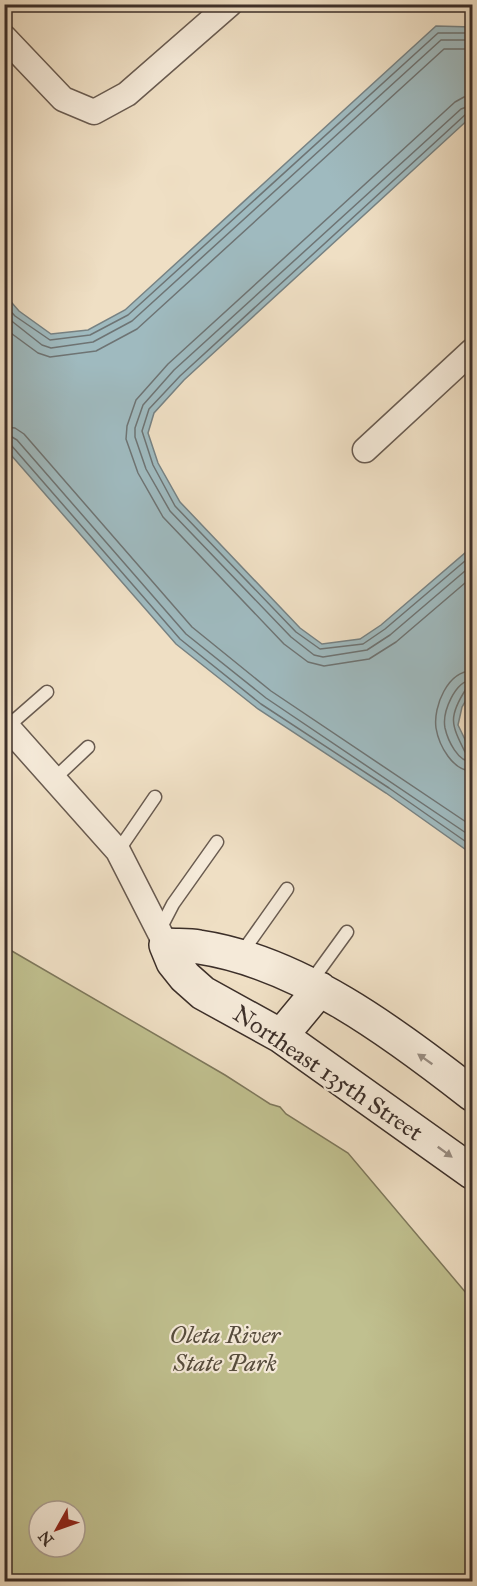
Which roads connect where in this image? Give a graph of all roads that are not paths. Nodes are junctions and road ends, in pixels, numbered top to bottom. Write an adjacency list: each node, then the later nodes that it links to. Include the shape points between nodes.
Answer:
1 (230, 4): 2 (street, via 126,94 94,112 63,99)
2 (4, 37)
3 (472, 351): 4 (street)
4 (365, 450)
5 (47, 692): 6 (lane)
6 (6, 725): 8 (street, Northeast 135th Street)
7 (88, 747): 8 (lane)
8 (54, 779): 11 (street, Northeast 135th Street)
9 (155, 797): 11 (lane)
10 (217, 842): 14 (lane, via 173,904)
11 (118, 851): 14 (street, Northeast 135th Street)
12 (287, 889): 15 (lane)
13 (347, 932): 16 (lane)
14 (163, 938): 15 (street); 17 (street, Northeast 135th Street, via 173,963 203,993)
15 (239, 957): 16 (street)
16 (315, 987): 17 (street); 18 (street, one-way to 16, via 355,1009)
17 (281, 1036): 19 (street, Northeast 135th Street, one-way to 19)
18 (472, 1094)
19 (472, 1172)

